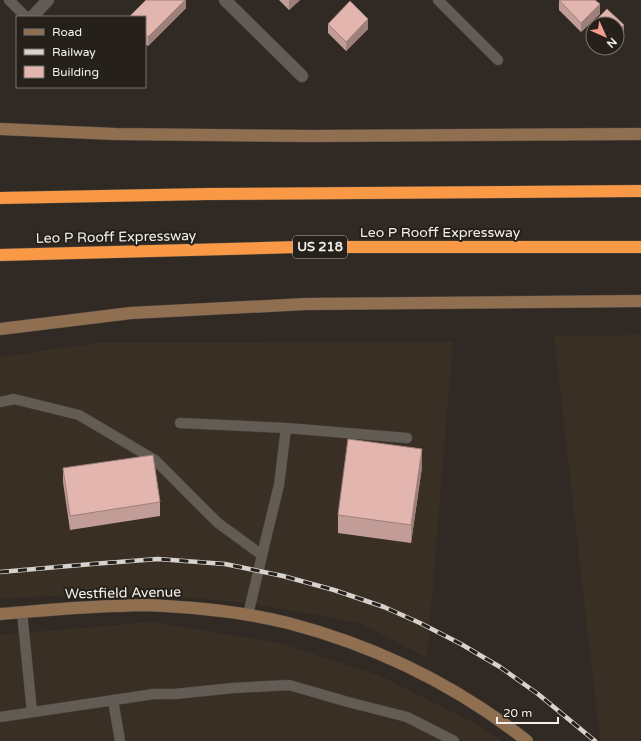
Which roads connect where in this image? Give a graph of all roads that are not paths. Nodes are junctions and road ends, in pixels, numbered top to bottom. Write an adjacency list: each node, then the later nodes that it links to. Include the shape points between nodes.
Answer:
1 (9, 0): 5 (lane)
2 (48, 0): 6 (street)
3 (225, 0): 8 (street)
4 (438, 0): 7 (lane)
5 (25, 16)
6 (33, 16)
7 (498, 60)
8 (302, 76)
9 (0, 129): 10 (street, via 115,134 304,136)
10 (641, 134)
11 (641, 191): 12 (highway)
12 (0, 198)
13 (641, 247): 14 (highway, Leo P Rooff Expressway / US 218, via 298,247)
14 (0, 255)
15 (641, 301): 16 (street, via 306,304 131,313)
16 (0, 329)
17 (0, 402): 21 (lane, via 14,399 79,415 155,460 218,523)
18 (180, 423): 19 (lane)
19 (286, 428): 20 (lane); 21 (lane, via 279,486)
20 (407, 438)
21 (262, 555): 24 (lane)
22 (22, 612): 23 (street, Westfield Avenue); 24 (street, Westfield Avenue, via 143,605); 26 (lane)
23 (0, 614)
24 (248, 615): 30 (street, Westfield Avenue, via 287,623 379,653 465,697)
25 (113, 700): 26 (lane); 28 (lane); 29 (lane, via 154,694 289,685 407,717)
26 (32, 712): 27 (lane)
27 (0, 717)
28 (120, 741)
29 (454, 741)
30 (527, 741)

